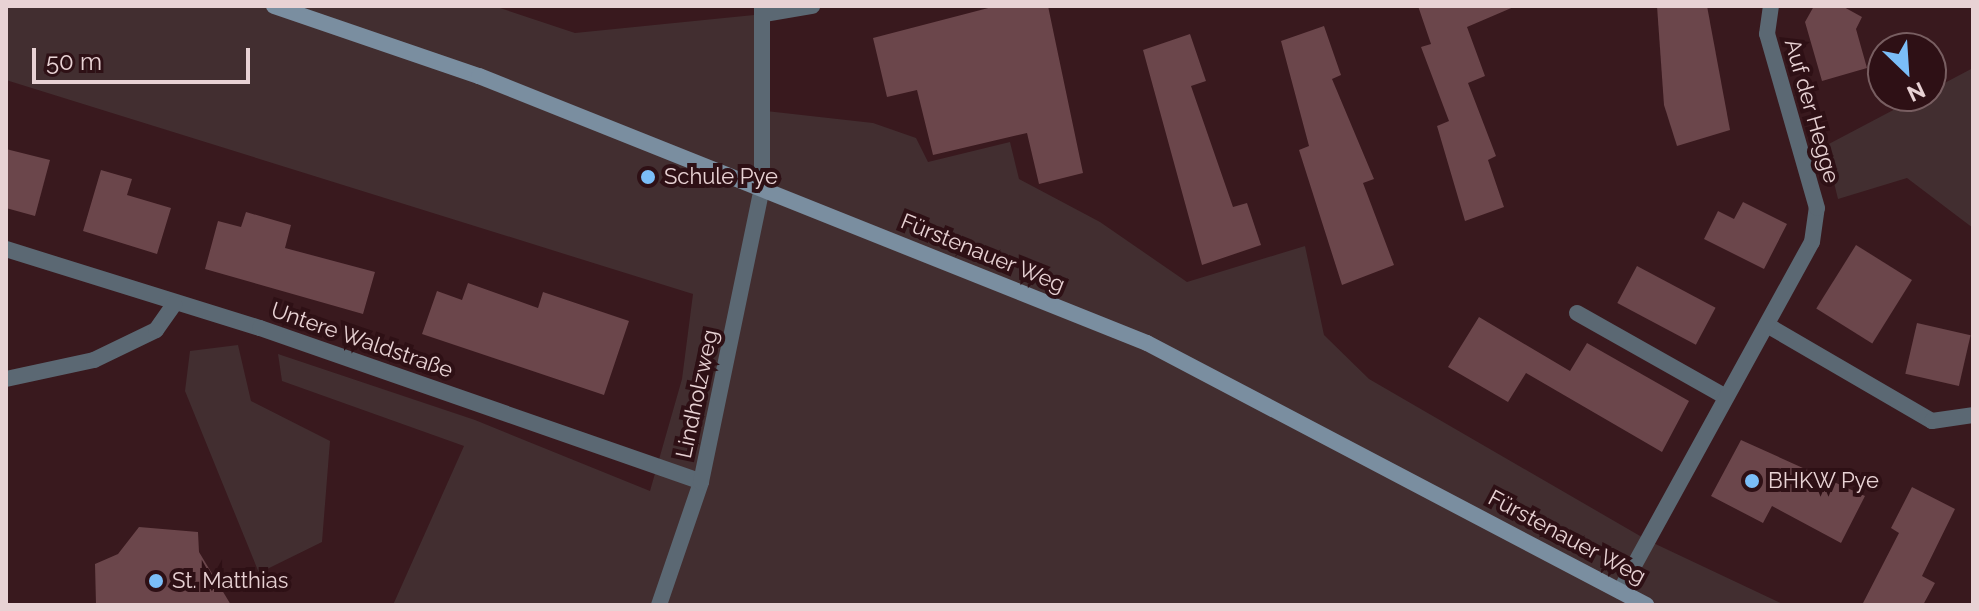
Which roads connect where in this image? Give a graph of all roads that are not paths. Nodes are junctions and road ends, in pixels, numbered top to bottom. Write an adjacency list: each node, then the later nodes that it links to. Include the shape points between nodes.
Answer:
1 (274, 6): 5 (street, Fürstenauer Weg, via 479,76)
2 (812, 6): 4 (street)
3 (1771, 6): 9 (street, Auf der Hegge, via 1767,34 1817,208 1812,242)
4 (763, 10): 5 (street, Lindholzweg)
5 (762, 187): 13 (street, Lindholzweg); 14 (street, Fürstenauer Weg, via 1248,391)
6 (6, 249): 7 (street, Untere Waldstraße)
7 (174, 304): 10 (street, via 156,330 94,360); 13 (street, Untere Waldstraße)
8 (1577, 313): 11 (street)
9 (1767, 325): 11 (street, Auf der Hegge); 12 (street, via 1932,421)
10 (6, 379)
11 (1726, 397): 14 (street, Auf der Hegge)
12 (1973, 415)
13 (701, 482): 15 (street, Lindholzweg)
14 (1620, 591): 16 (street, Fürstenauer Weg)
15 (659, 605)
16 (1646, 605)

